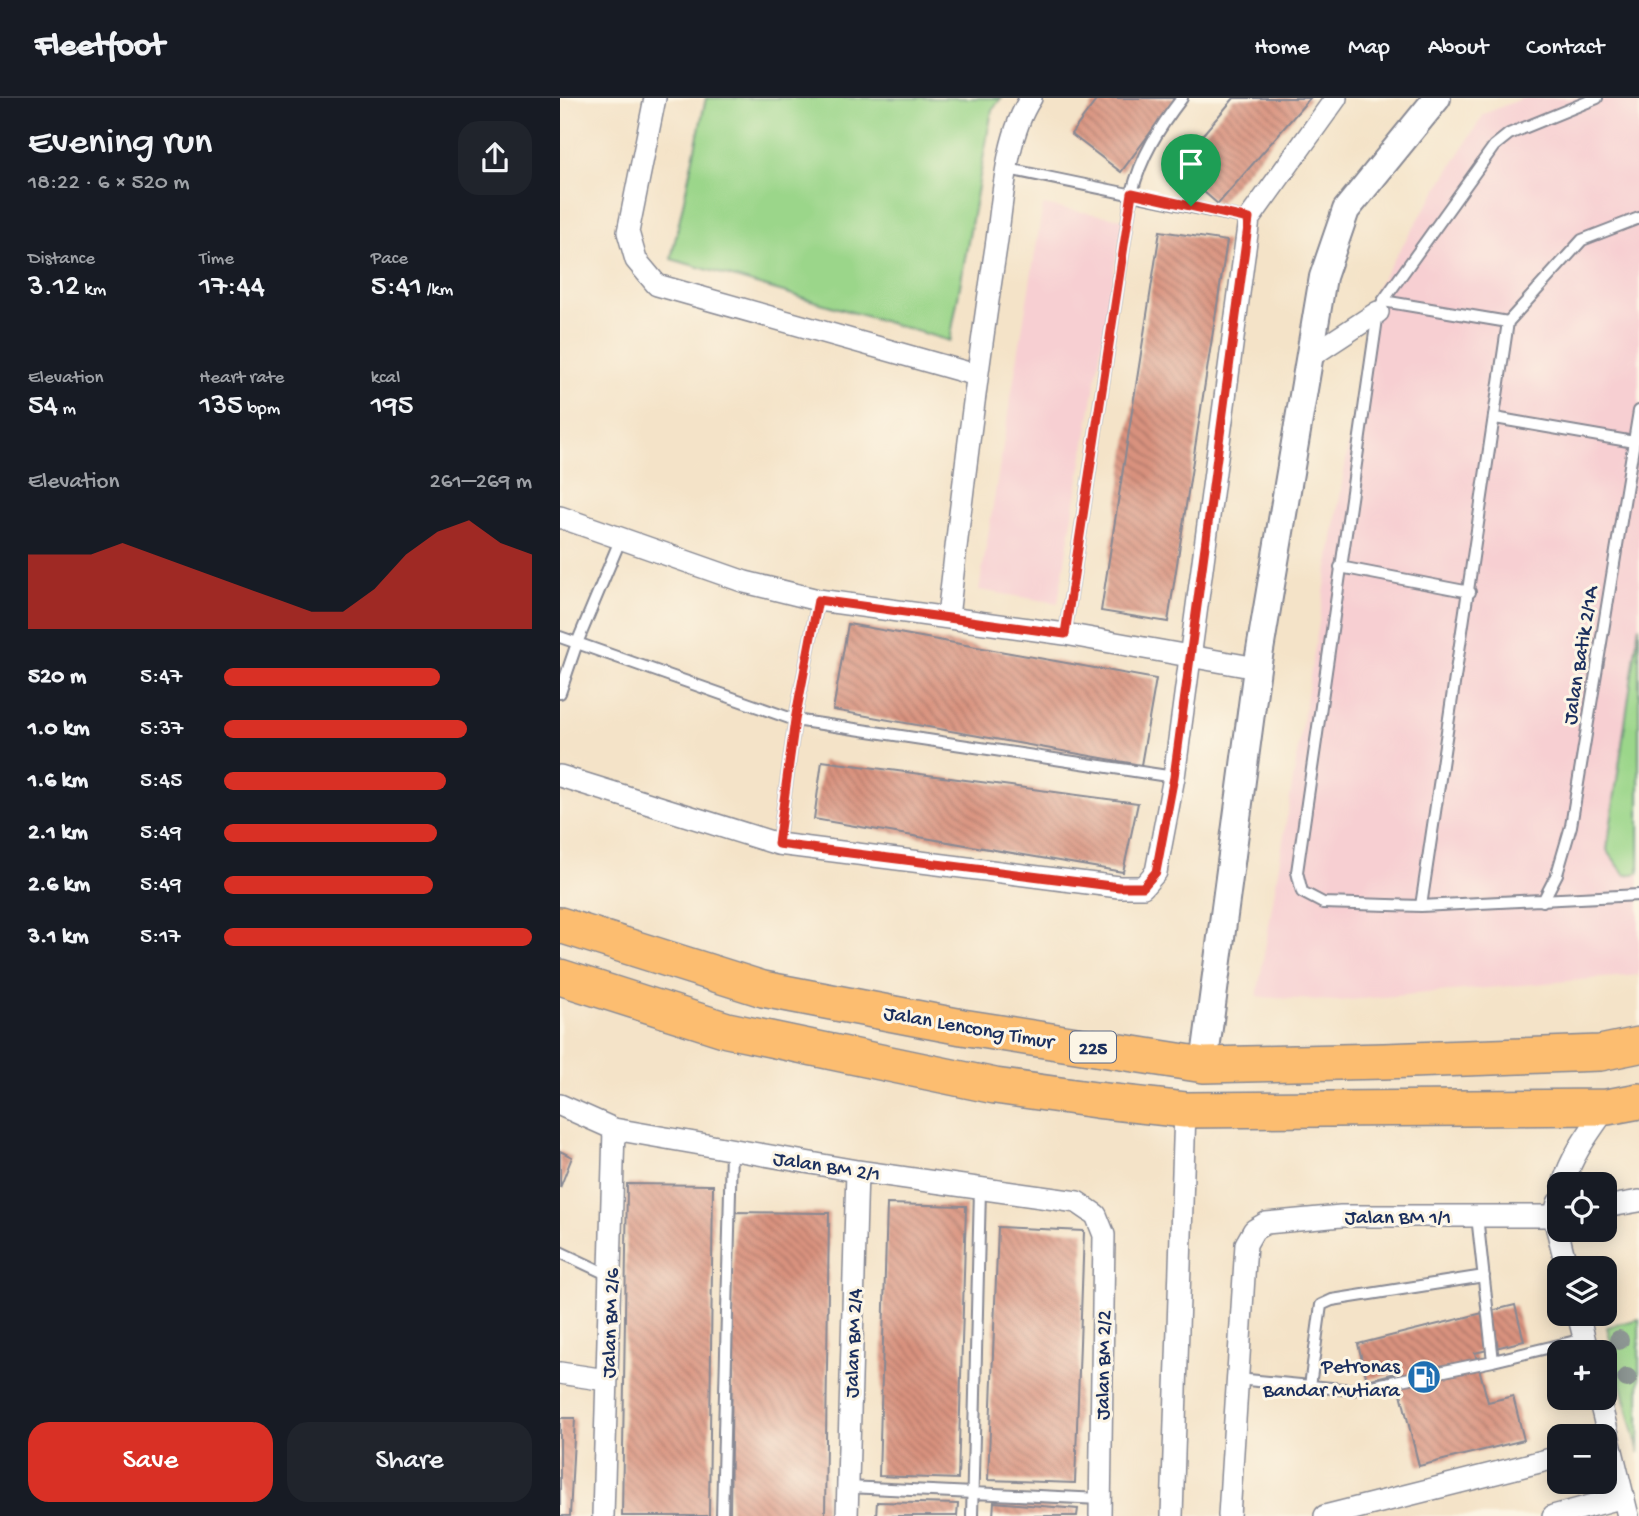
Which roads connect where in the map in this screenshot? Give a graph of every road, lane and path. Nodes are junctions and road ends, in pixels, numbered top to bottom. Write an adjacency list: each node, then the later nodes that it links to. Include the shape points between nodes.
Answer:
1 (655, 98): 14 (street, via 628,232 636,260 657,285)
2 (1031, 98): 7 (street, via 1016,129)
3 (1182, 98): 8 (lane, via 1152,139)
4 (1336, 98): 10 (street)
5 (1437, 98): 13 (street, via 1346,210 1323,277)
6 (1597, 98): 11 (lane, via 1509,134 1494,146)
7 (1008, 169): 8 (lane); 14 (street)
8 (1132, 193): 10 (lane); 24 (lane)
9 (1639, 218): 12 (lane, via 1582,240)
10 (1249, 219): 27 (street)
11 (1380, 306): 12 (lane); 13 (street); 20 (lane)
12 (1508, 322): 16 (lane)
13 (1311, 356): 28 (street)
14 (976, 376): 23 (street)
15 (1639, 411): 17 (lane, Jalan Batik 2/1A)
16 (1495, 418): 17 (lane); 21 (lane)
17 (1633, 442): 35 (lane, Jalan Batik 2/1A, via 1571,826 1557,874)
18 (560, 517): 19 (street)
19 (621, 538): 22 (street, via 745,582); 26 (lane)
20 (1340, 567): 21 (lane); 36 (lane, via 1297,872 1302,892 1323,903)
21 (1470, 592): 36 (lane)
22 (818, 600): 23 (street); 30 (lane)
23 (948, 617): 24 (street)
24 (1065, 634): 27 (street)
25 (560, 637): 26 (lane)
26 (577, 643): 29 (lane); 30 (lane)
27 (1192, 658): 28 (street); 32 (street)
28 (1257, 668): 40 (street)
29 (560, 693)
30 (795, 720): 32 (lane); 33 (lane)
31 (560, 776): 33 (street)
32 (1174, 777): 33 (street, via 1156,872 1143,887)
33 (778, 844)
34 (1639, 895): 35 (lane)
35 (1543, 901): 36 (lane)
36 (1421, 906)
37 (560, 925): 40 (highway, Jalan Lencong Timur / 225, via 763,989 962,1027)
38 (560, 977): 43 (highway, via 727,1030 918,1072)
39 (1639, 1045): 40 (highway, Jalan Lencong Timur / 225, via 1600,1053)
40 (1204, 1065)
41 (1623, 1104): 43 (highway); 47 (street, via 1584,1140)
42 (560, 1105): 44 (street, Jalan BM 2/1)
43 (1185, 1110): 73 (street)
44 (614, 1129): 45 (street, Jalan BM 2/1); 55 (street, Jalan BM 2/6)
45 (732, 1150): 46 (street, Jalan BM 2/1); 70 (lane)
46 (857, 1171): 48 (street, Jalan BM 2/1); 65 (street, Jalan BM 2/4)
47 (1567, 1172)
48 (980, 1189): 52 (street, Jalan BM 2/1, via 1077,1202); 66 (lane)
49 (1639, 1201): 50 (street)
50 (1617, 1205)
51 (1547, 1211): 53 (street, Jalan BM 1/1)
52 (1096, 1214): 67 (street, Jalan BM 2/2, via 1104,1235)
53 (1477, 1216): 56 (lane); 61 (street, Jalan BM 1/1, via 1342,1216 1266,1223 1254,1230 1246,1244)
54 (560, 1252): 55 (lane)
55 (611, 1276): 60 (street, Jalan BM 2/6)
56 (1484, 1276): 58 (lane); 62 (lane, via 1321,1305)
57 (1547, 1352): 58 (lane)
58 (1493, 1361): 62 (lane, via 1352,1390)
59 (560, 1373): 60 (street)
60 (606, 1380): 69 (street, Jalan BM 2/6)
61 (1237, 1380): 62 (lane); 74 (street)
62 (1310, 1387)
63 (1547, 1460): 75 (street)
64 (1617, 1476): 68 (street)
65 (848, 1487): 66 (lane); 71 (street, Jalan BM 2/4)
66 (972, 1493): 67 (lane); 72 (lane)
67 (1100, 1507)
68 (1626, 1507): 76 (street)
69 (603, 1516)
70 (722, 1516)
71 (847, 1516)
72 (972, 1516)
73 (1172, 1516)
74 (1229, 1516)
75 (1325, 1516)
76 (1553, 1516)

